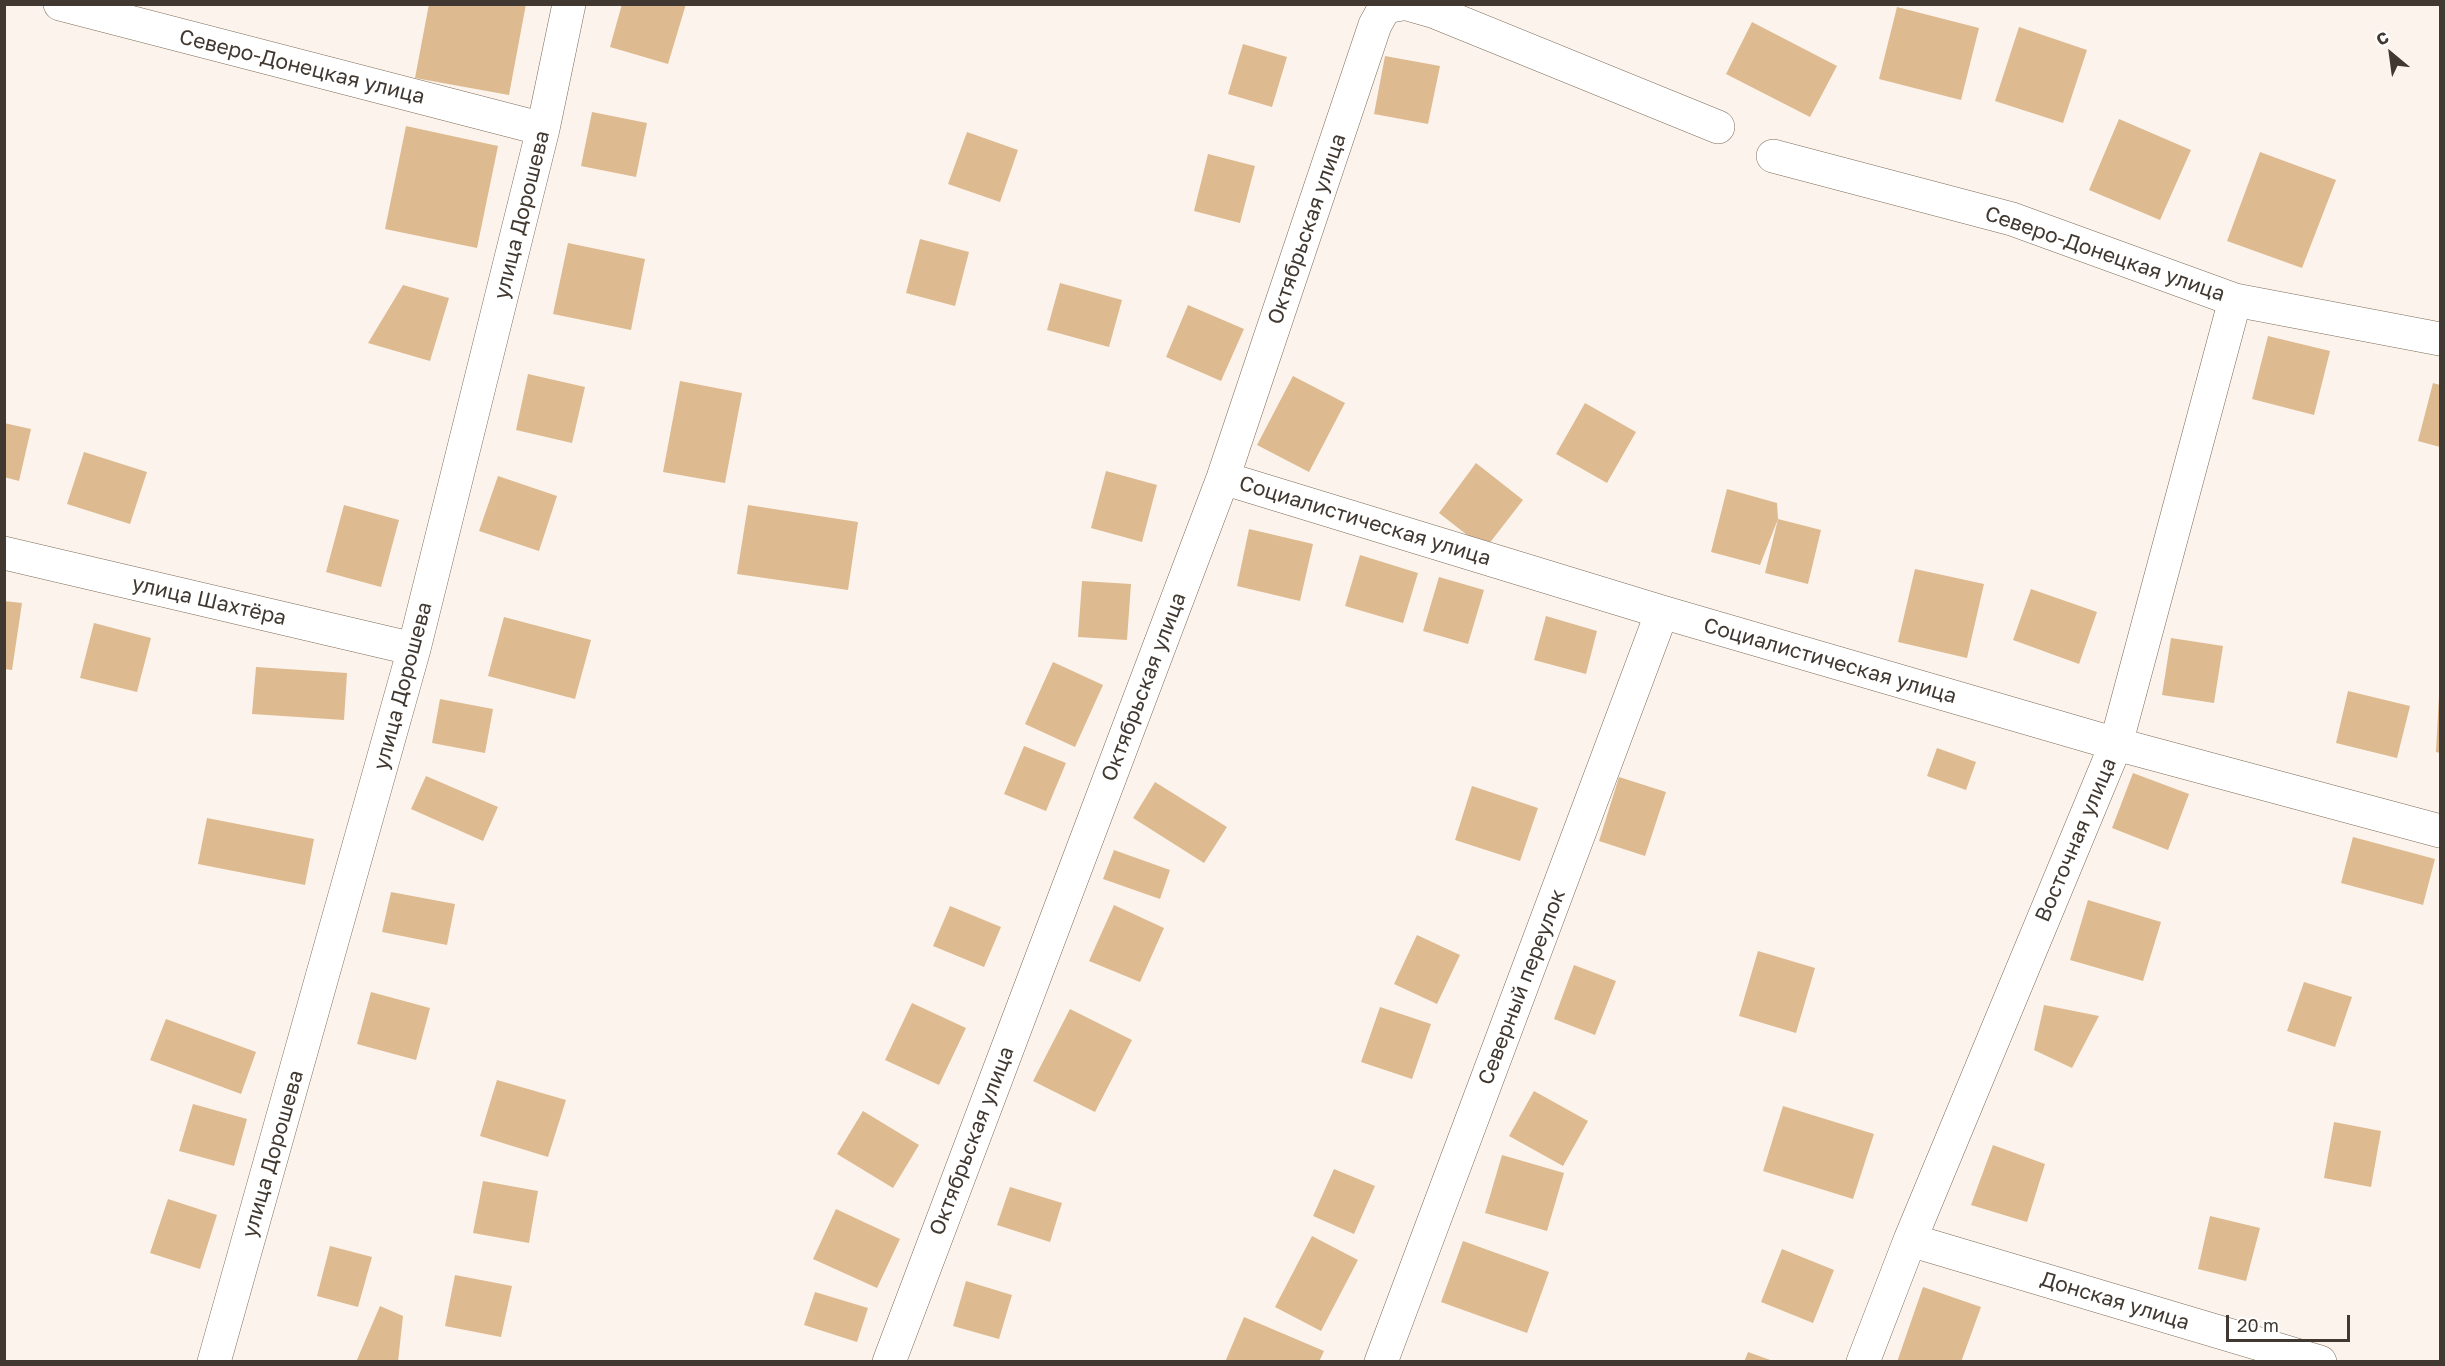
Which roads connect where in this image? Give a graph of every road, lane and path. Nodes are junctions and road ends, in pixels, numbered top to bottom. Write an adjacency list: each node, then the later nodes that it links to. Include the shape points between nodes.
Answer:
1 (60, 4): 5 (street, Северо-Донецкая улица)
2 (569, 4): 5 (street, улица Дорошева)
3 (1398, 5): 4 (street, via 1435,12); 9 (street, Октябрьская улица, via 1375,25)
4 (1718, 127)
5 (543, 129): 12 (street, улица Дорошева)
6 (1773, 156): 7 (street, Северо-Донецкая улица, via 2012,219)
7 (2235, 300): 8 (street, Северо-Донецкая улица); 13 (street, Восточная улица)
8 (2440, 339)
9 (1223, 478): 11 (street, Социалистическая улица); 16 (street, Октябрьская улица)
10 (4, 553): 12 (street, улица Шахтёра)
11 (1662, 612): 13 (street, Социалистическая улица); 18 (street, Северный переулок)
12 (414, 649): 17 (street, улица Дорошева)
13 (2116, 744): 14 (street, Социалистическая улица); 15 (street, Восточная улица)
14 (2440, 831)
15 (1910, 1240): 19 (street, Восточная улица); 20 (street, Донская улица)
16 (899, 1358)
17 (214, 1362)
18 (1381, 1362)
19 (1863, 1362)
20 (2320, 1362)

